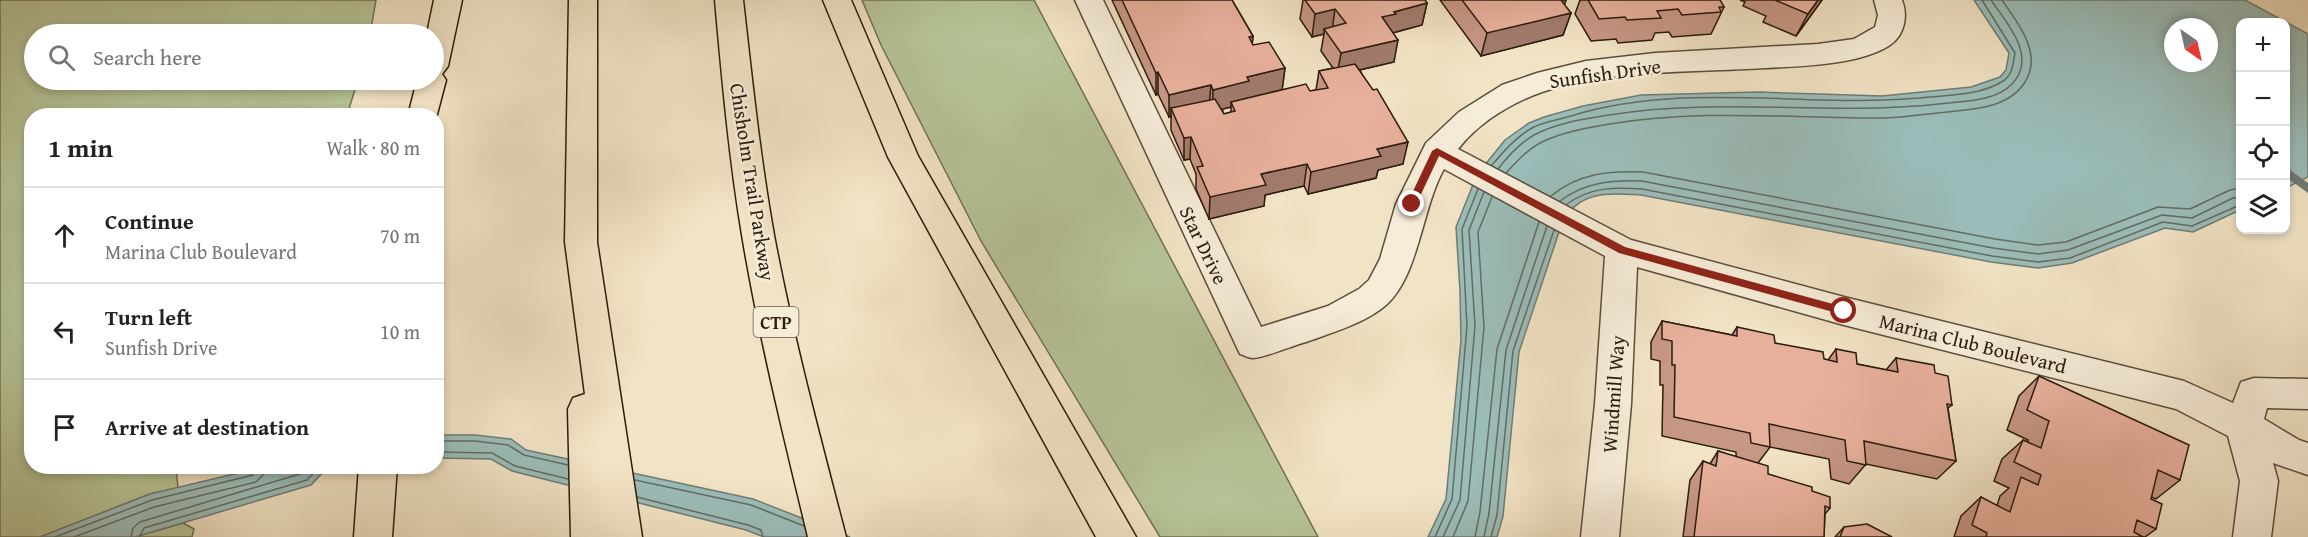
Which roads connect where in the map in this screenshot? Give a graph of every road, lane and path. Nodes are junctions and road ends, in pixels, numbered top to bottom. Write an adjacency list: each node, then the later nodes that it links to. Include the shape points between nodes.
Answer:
1 (448, 0): 7 (highway)
2 (583, 0): 11 (highway)
3 (729, 0): 21 (highway, Chisholm Trail Parkway / CTP, via 758,234 792,399)
4 (837, 0): 22 (highway, via 903,157)
5 (1089, 0): 13 (lane, Star Drive, via 1252,344 1366,303)
6 (1888, 0): 10 (lane, Sunfish Drive, via 1892,14 1889,27 1882,37 1867,44 1810,55 1641,65 1564,75 1530,84 1504,96 1457,129)
7 (443, 24)
8 (429, 90): 9 (highway)
9 (425, 108)
10 (1450, 158): 12 (lane, Marina Club Boulevard); 13 (lane, Sunfish Drive, via 1412,204)
11 (581, 242): 19 (highway); 20 (highway)
12 (1622, 250): 15 (lane, Marina Club Boulevard, via 1844,311 2184,396); 23 (lane, Windmill Way)
13 (1391, 272)
14 (2308, 394): 15 (lane, via 2254,393)
15 (2244, 426): 16 (lane, Marina Club Boulevard, via 2290,454); 24 (lane, via 2259,482)
16 (2308, 459)
17 (377, 474): 18 (highway)
18 (373, 537)
19 (590, 537)
20 (623, 537)
21 (827, 537)
22 (1117, 537)
23 (1600, 537)
24 (2252, 537)

